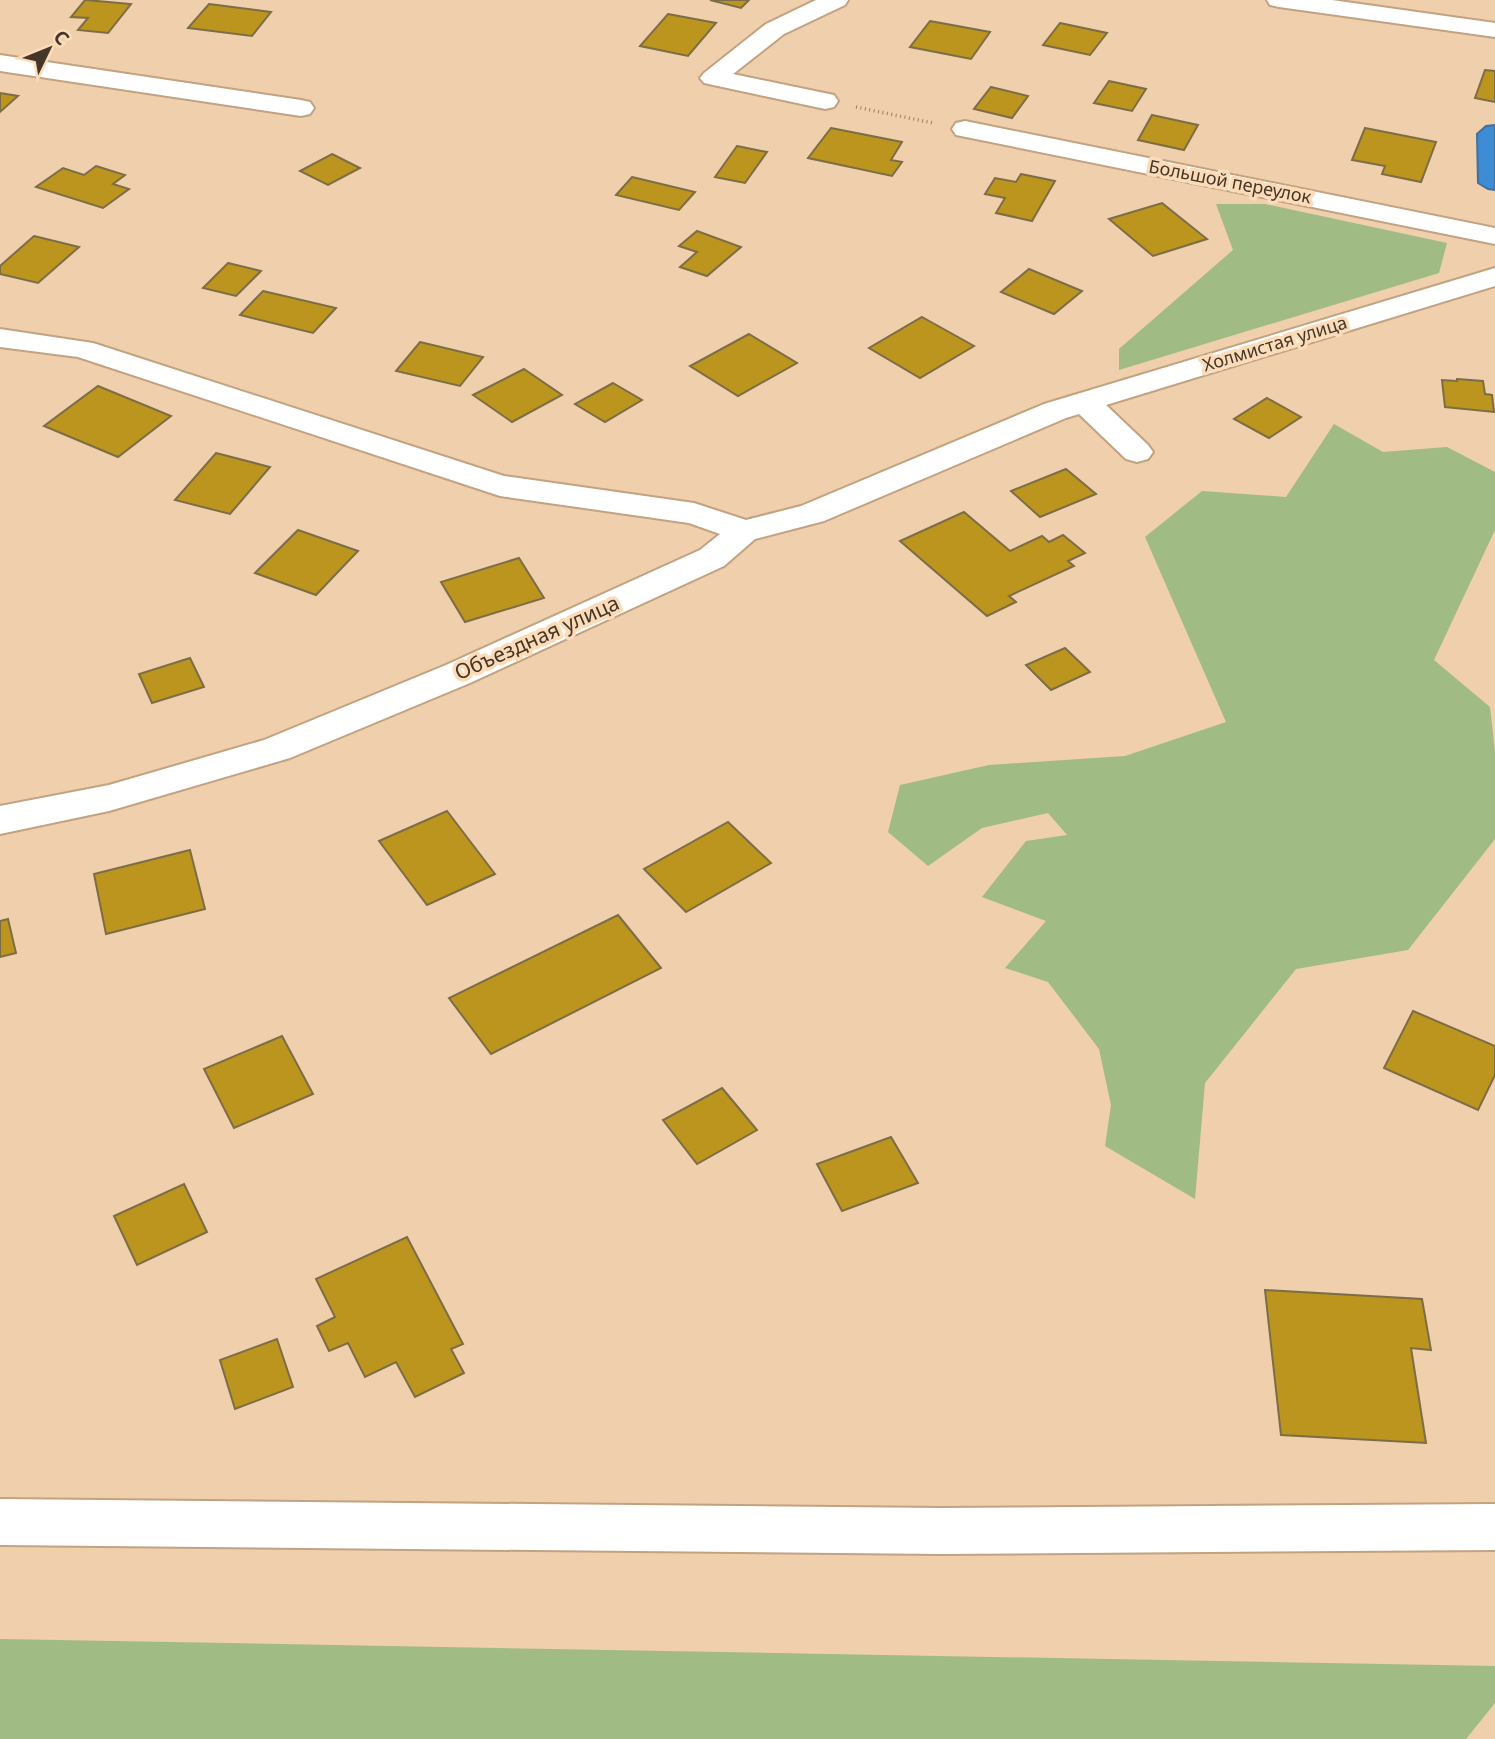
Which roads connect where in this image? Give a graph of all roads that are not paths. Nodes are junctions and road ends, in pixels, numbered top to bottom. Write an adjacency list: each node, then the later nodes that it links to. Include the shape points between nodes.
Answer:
1 (836, 0): 5 (street, via 775,29 713,78)
2 (1279, 0): 3 (street)
3 (1495, 30)
4 (0, 63): 6 (street)
5 (825, 101)
6 (301, 108)
7 (965, 129): 8 (street, Большой переулок)
8 (1495, 236)
9 (1495, 277): 11 (street, Холмистая улица)
10 (0, 338): 13 (street, via 82,349 499,486 694,513)
11 (1069, 407): 12 (street); 13 (street, Объездная улица, via 812,514)
12 (1137, 452)
13 (744, 531): 14 (street, Объездная улица, via 712,558 458,674 277,749 109,798)
14 (0, 820)
15 (0, 1522): 16 (street, via 928,1531)
16 (1495, 1527)

